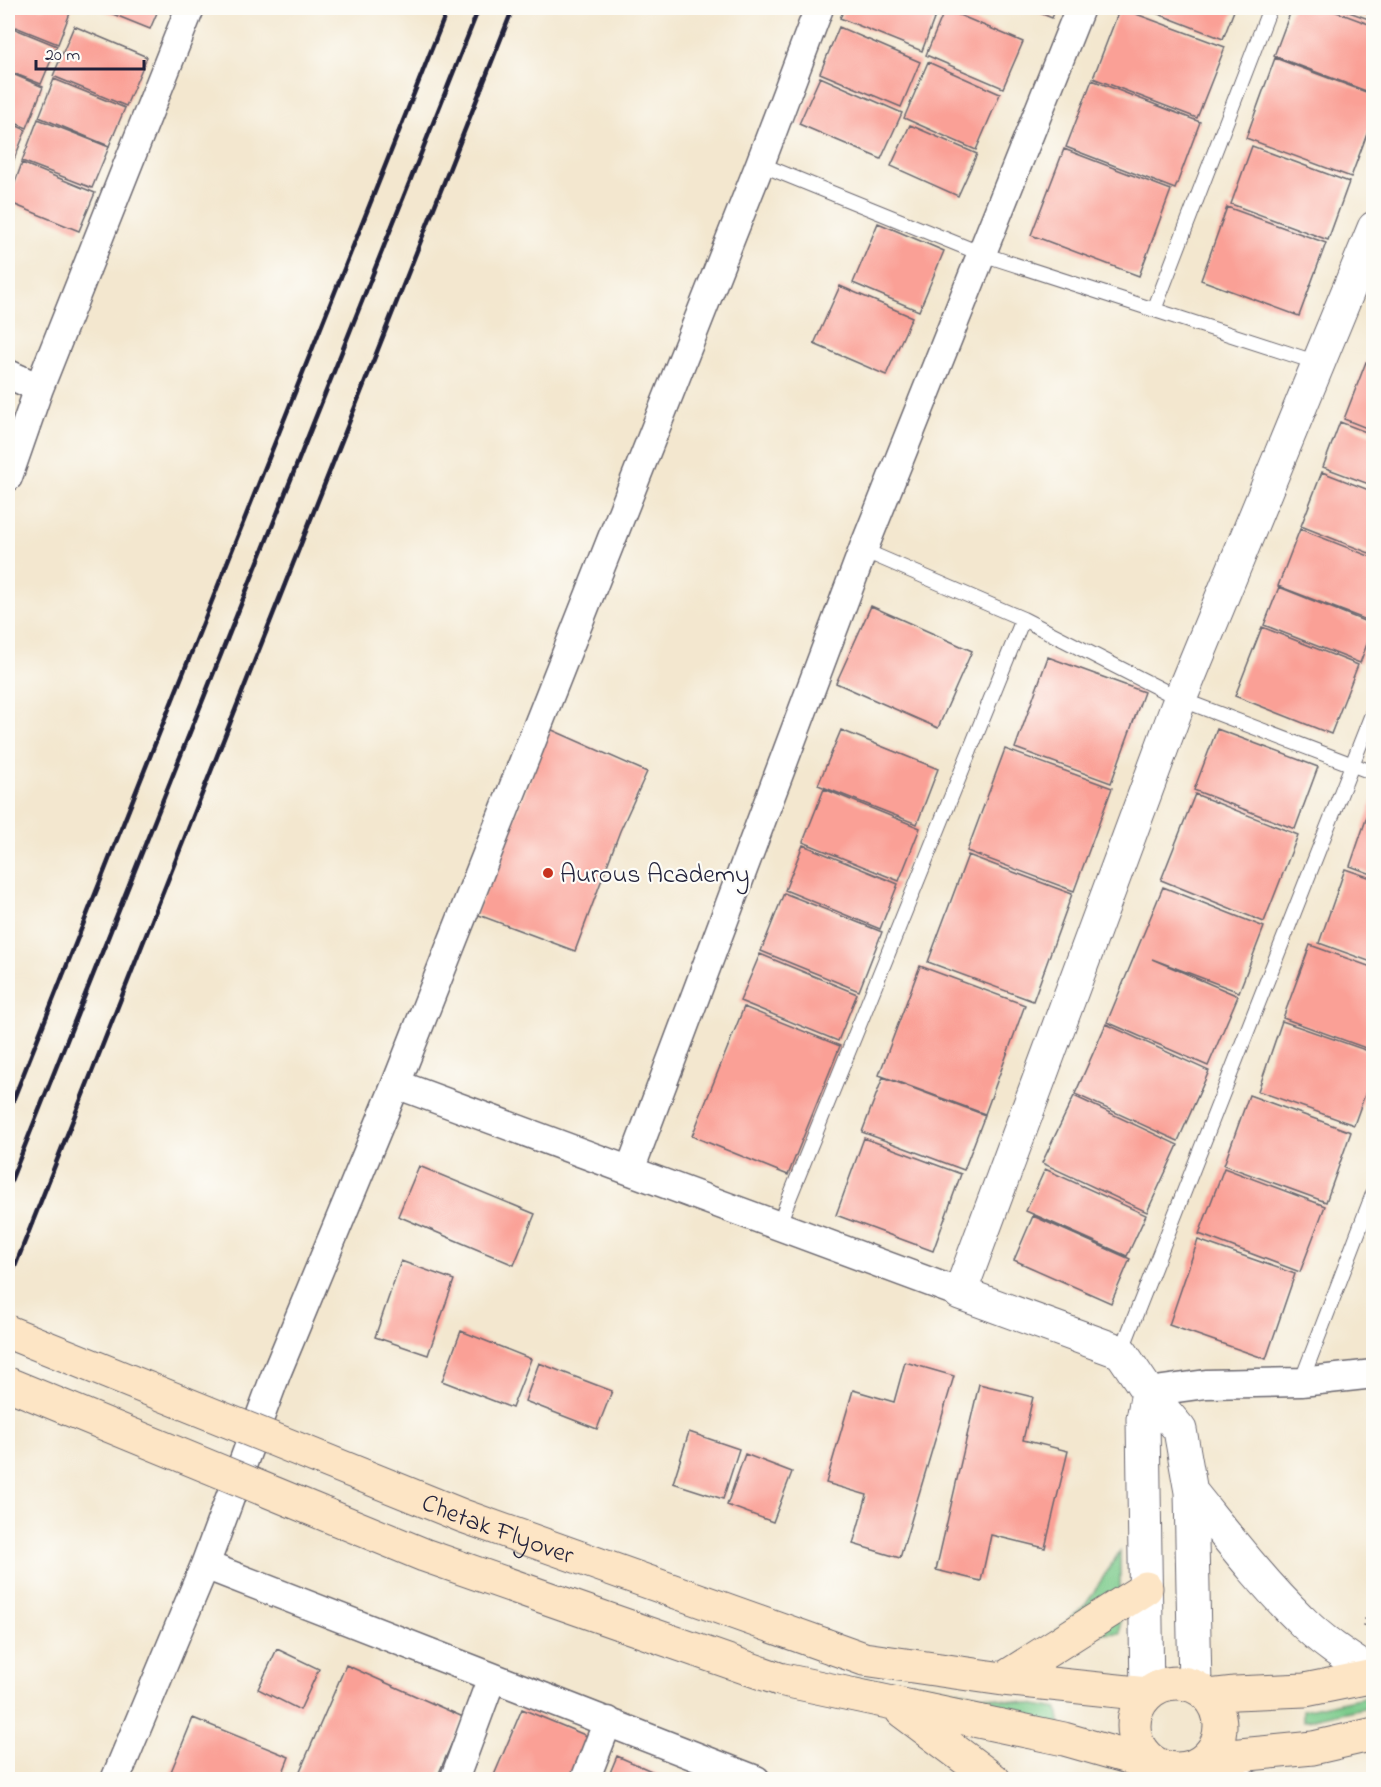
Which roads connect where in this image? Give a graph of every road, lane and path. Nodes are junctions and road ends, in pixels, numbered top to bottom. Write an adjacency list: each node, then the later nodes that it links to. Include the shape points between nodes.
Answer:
1 (190, 8): 11 (street)
2 (819, 8): 5 (street)
3 (1080, 8): 7 (street)
4 (1270, 8): 8 (lane)
5 (760, 164): 7 (lane); 19 (street)
6 (1374, 228): 9 (street)
7 (982, 254): 8 (lane); 13 (street)
8 (1154, 310): 9 (lane)
9 (1318, 363): 15 (street)
10 (8, 374): 11 (street)
11 (39, 388): 12 (street)
12 (8, 477)
13 (863, 550): 14 (lane); 20 (street)
14 (1023, 619): 15 (lane); 22 (lane)
15 (1180, 699): 17 (lane); 23 (street)
16 (1374, 709): 17 (lane)
17 (1351, 765): 18 (lane); 25 (lane)
18 (1374, 773)
19 (396, 1084): 20 (street); 31 (street, via 276,1374)
20 (630, 1170): 22 (street)
21 (1374, 1191): 27 (lane)
22 (778, 1226): 23 (street)
23 (960, 1293): 25 (street)
24 (8, 1332): 37 (main road, Chetak Flyover, bridge, via 463,1516 864,1659)
25 (1120, 1352): 29 (street)
26 (1374, 1374): 27 (street)
27 (1301, 1382): 29 (street, via 1206,1384)
28 (8, 1384): 40 (main road, Chetak Flyover, bridge, via 424,1555 779,1679)
29 (1148, 1392): 30 (street, via 1180,1430); 32 (street, via 1143,1419)
30 (1191, 1492): 35 (street, via 1301,1621); 38 (street)
31 (205, 1565): 36 (street); 45 (street)
32 (1146, 1588): 37 (main road); 39 (street)
33 (1374, 1615): 34 (path, via 1366,1616)
34 (1364, 1628)
35 (1374, 1676): 38 (main road, via 1305,1690)
36 (492, 1677): 41 (street); 46 (street)
37 (1004, 1679): 39 (main road, Chetak Flyover)
38 (1202, 1691): 39 (main road, via 1178,1683 1161,1685); 43 (main road, via 1218,1713 1221,1728 1217,1744)
39 (1147, 1694): 43 (main road, via 1137,1708 1133,1725 1136,1742 1145,1756)
40 (893, 1705): 43 (main road, Chetak Flyover, via 1064,1739); 49 (main road)
41 (608, 1721): 44 (street); 47 (street)
42 (1374, 1734): 43 (main road)
43 (1184, 1770): 50 (lane)
44 (713, 1772): 48 (street)
45 (115, 1779)
46 (454, 1779)
47 (585, 1779)
48 (756, 1779)
49 (994, 1779)
50 (1255, 1779)

